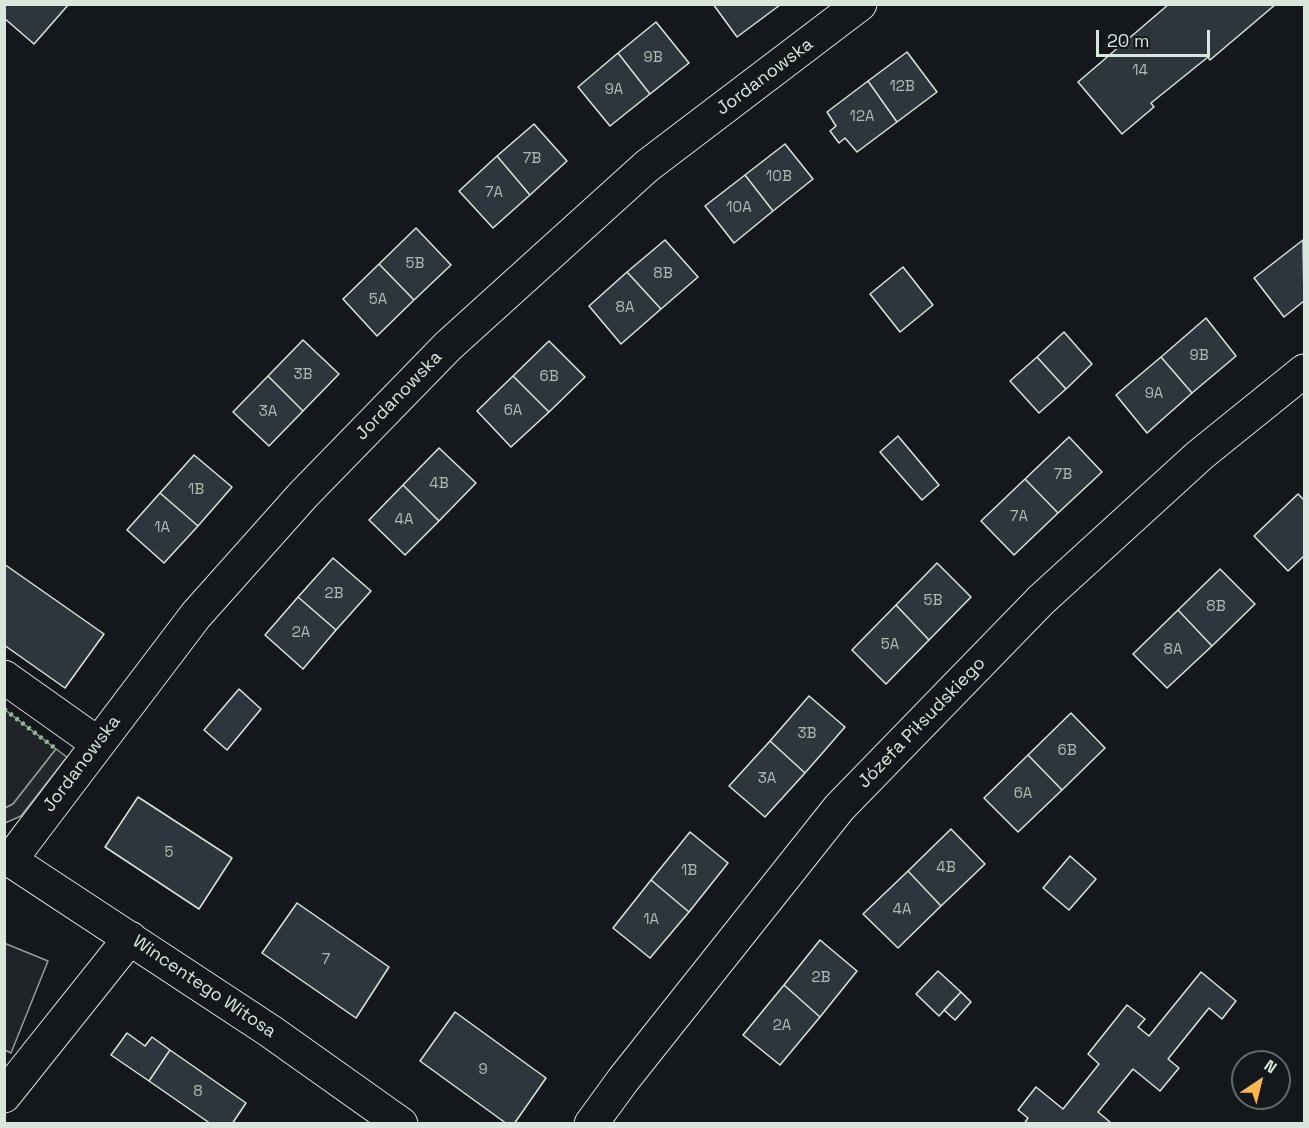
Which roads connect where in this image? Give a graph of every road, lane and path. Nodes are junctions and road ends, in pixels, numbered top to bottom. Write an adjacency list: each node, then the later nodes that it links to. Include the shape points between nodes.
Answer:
1 (860, 4): 4 (street, Jordanowska, via 647,166 448,346 303,495 196,615)
2 (1305, 371): 9 (street, Józefa Piłsudskiego, via 1200,455 1041,600 839,808)
3 (4, 677): 4 (street)
4 (97, 743): 5 (street, Jordanowska)
5 (8, 858): 6 (street, Wincentego Witosa)
6 (130, 938): 7 (street); 8 (street, Wincentego Witosa)
7 (4, 1096)
8 (401, 1124)
9 (591, 1124)

